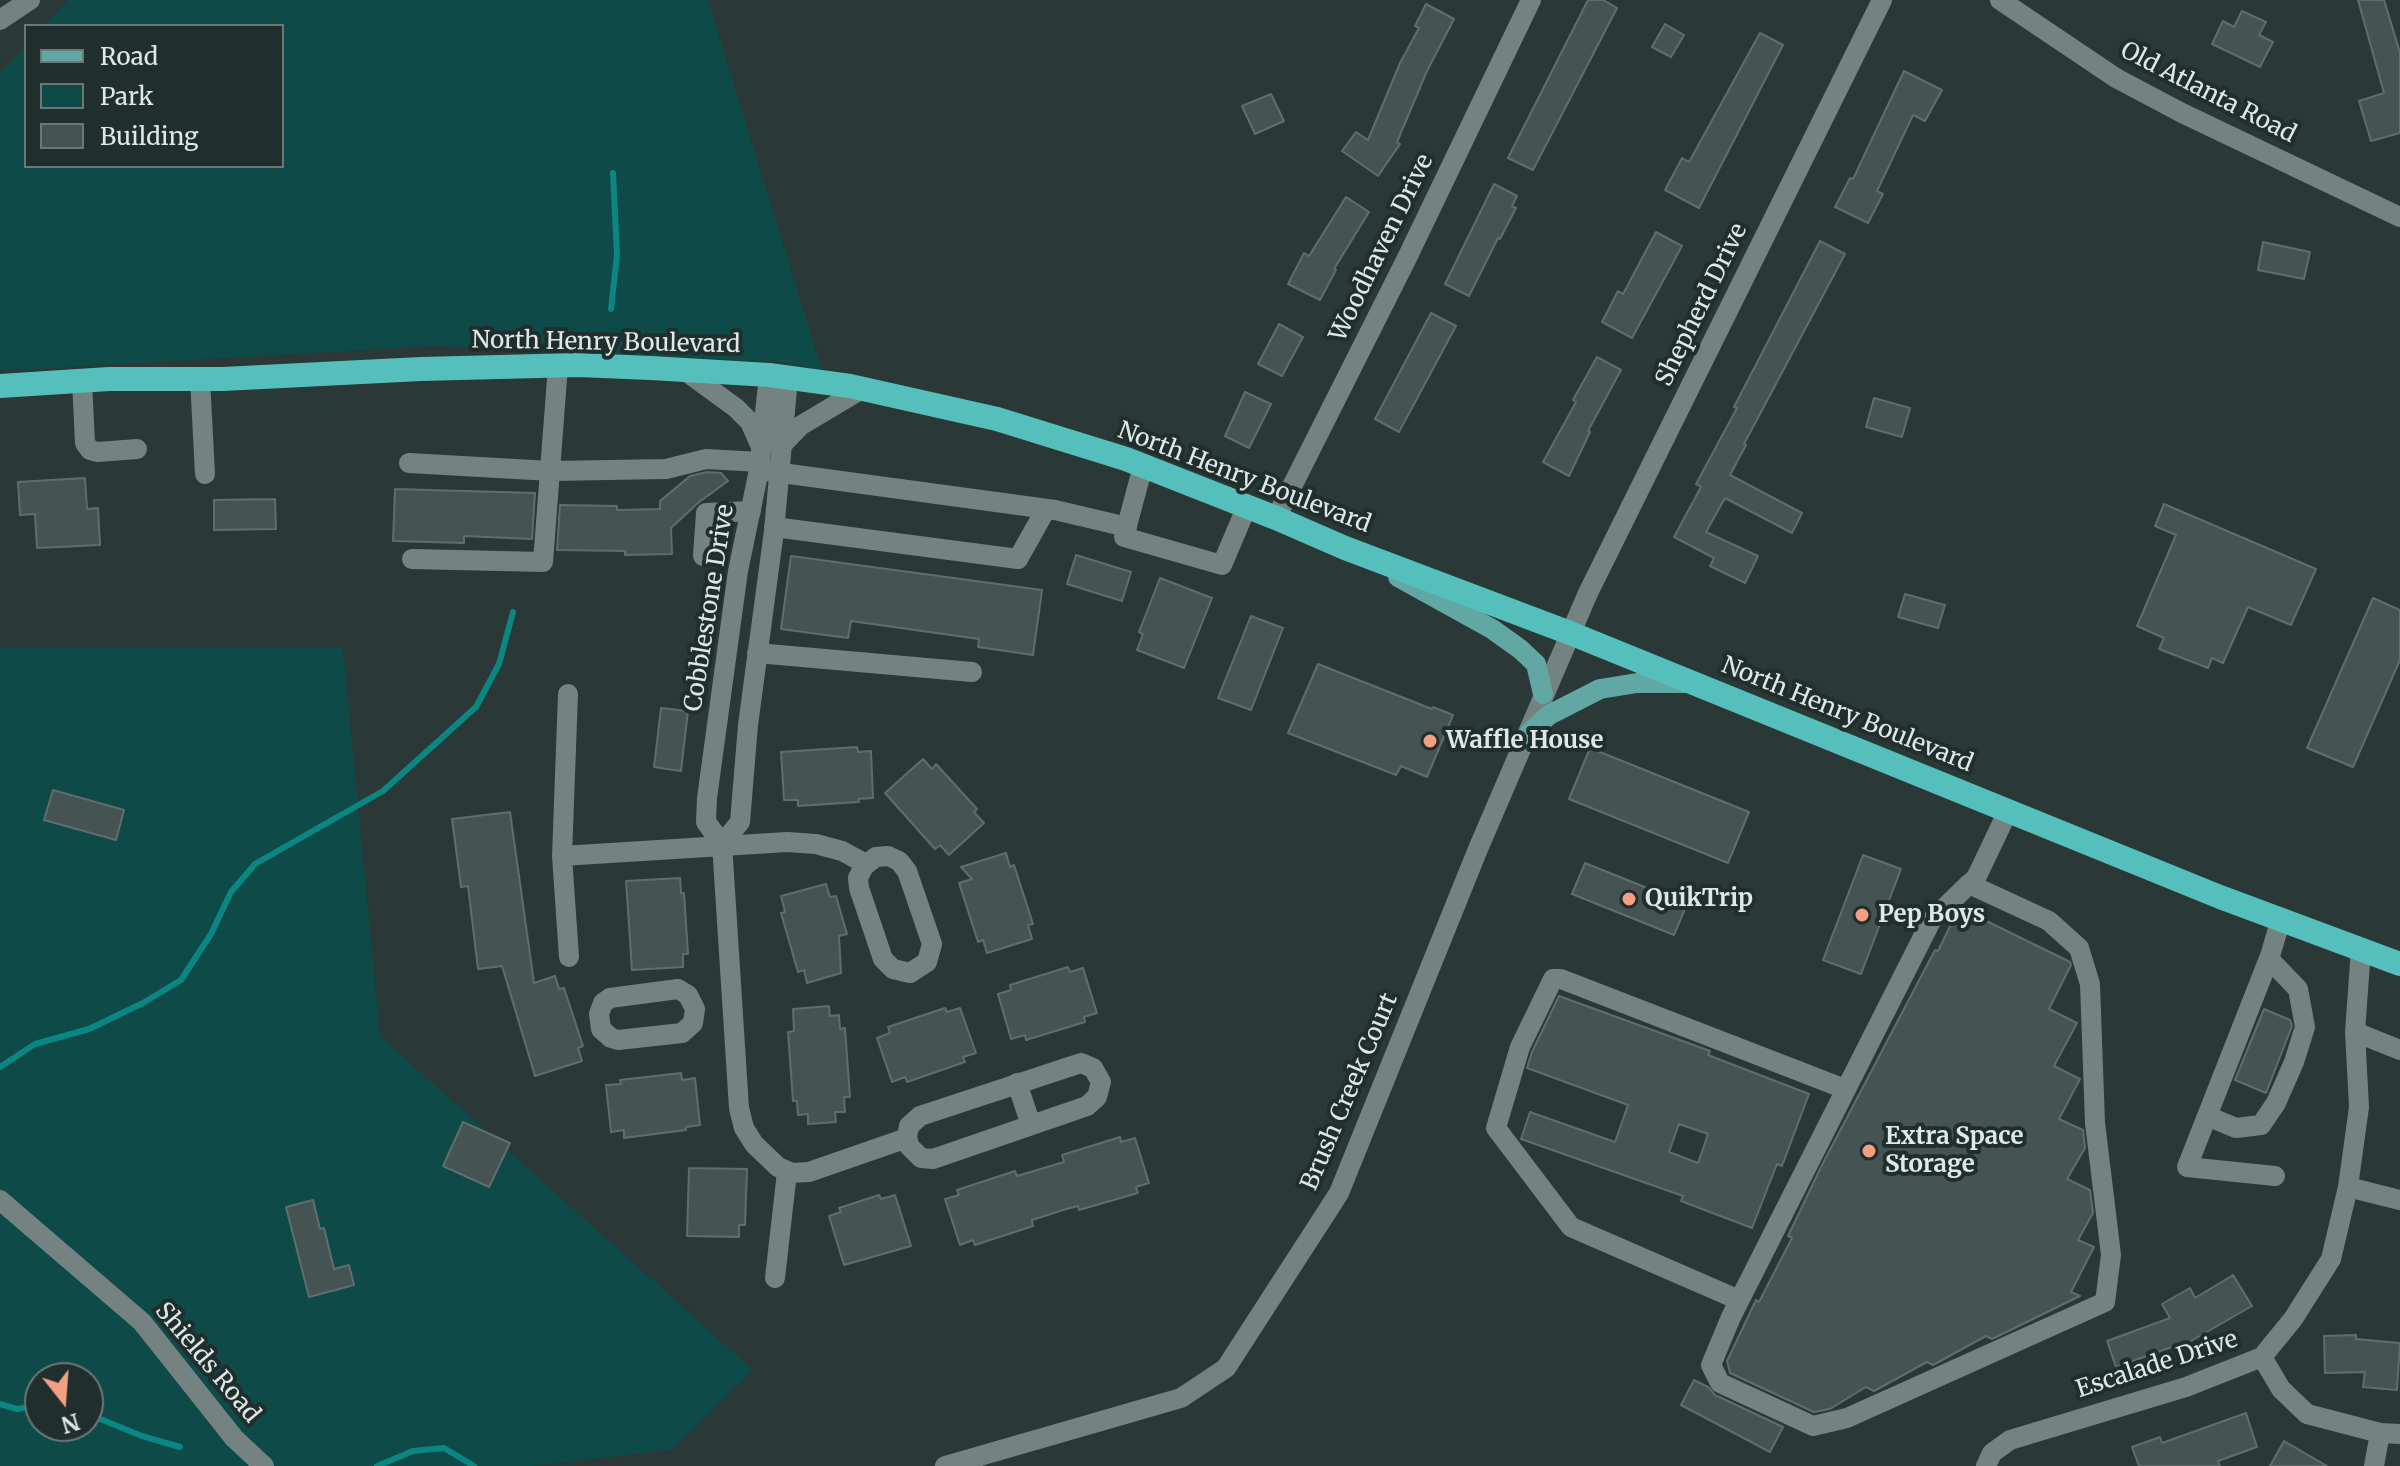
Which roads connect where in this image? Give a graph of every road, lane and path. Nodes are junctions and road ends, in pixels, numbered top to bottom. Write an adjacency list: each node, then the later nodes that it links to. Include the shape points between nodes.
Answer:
1 (30, 0): 5 (street)
2 (1531, 0): 23 (street, Woodhaven Drive)
3 (1882, 0): 29 (street, Shepherd Drive)
4 (2000, 0): 6 (street, Old Atlanta Road, via 2130,85)
5 (0, 20)
6 (2400, 217)
7 (558, 366): 8 (highway, North Henry Boulevard); 10 (highway, North Henry Boulevard); 18 (street)
8 (684, 370): 9 (highway, North Henry Boulevard); 15 (street, via 750,422)
9 (778, 377): 13 (highway, North Henry Boulevard); 15 (street, Cobblestone Drive)
10 (200, 379): 11 (highway, North Henry Boulevard); 19 (street)
11 (82, 381): 12 (highway, North Henry Boulevard); 14 (street, via 85,443 90,450)
12 (0, 386)
13 (862, 389): 15 (street, via 800,426); 17 (highway, North Henry Boulevard, via 997,419)
14 (137, 449)
15 (768, 460): 18 (street, via 706,459 666,469); 21 (street); 22 (street, Cobblestone Drive); 24 (street, Cobblestone Drive)
16 (409, 463): 18 (street)
17 (1143, 466): 20 (highway, North Henry Boulevard); 25 (street)
18 (551, 471): 28 (street, via 543,562)
19 (205, 474)
20 (1247, 506): 23 (highway, North Henry Boulevard); 25 (street, via 1222,565 1124,537)
21 (1046, 509): 24 (street, via 1018,559); 25 (street)
22 (751, 511): 27 (street, via 706,513); 37 (street, Cobblestone Drive, via 707,798 706,822)
23 (1276, 518): 26 (highway, North Henry Boulevard)
24 (774, 527): 30 (street, Cobblestone Drive)
25 (1127, 527)
26 (1345, 548): 29 (highway, North Henry Boulevard); 34 (main road, via 1510,642 1536,664)
27 (703, 556)
28 (412, 559)
29 (1570, 633): 32 (highway, North Henry Boulevard); 34 (street, Brush Creek Court)
30 (757, 653): 31 (street); 37 (street, Cobblestone Drive, via 740,822)
31 (972, 672)
32 (1694, 683): 35 (main road, via 1600,689 1549,715); 36 (highway, North Henry Boulevard)
33 (568, 694): 38 (street)
34 (1543, 694): 35 (street, Brush Creek Court)
35 (1529, 733): 65 (street, Brush Creek Court, via 1339,1193 1226,1368 1181,1398)
36 (2008, 811): 40 (street); 41 (highway, North Henry Boulevard)
37 (722, 844): 38 (street); 39 (street, via 816,844); 46 (street, Cobblestone Drive)
38 (562, 856): 43 (street)
39 (866, 864): 39 (street, via 859,888 883,959 896,971 915,971 928,960 932,944 907,871 885,856)
40 (1969, 884): 51 (street, via 1931,921); 61 (street, via 2049,921 2079,948 2090,984 2095,1123 2111,1255 2105,1302 1847,1418 1813,1426 1720,1383 1711,1365)
41 (2281, 919): 42 (highway, North Henry Boulevard); 44 (street)
42 (2361, 949): 45 (highway, North Henry Boulevard); 48 (street, Escalade Drive)
43 (569, 957)
44 (2269, 959): 52 (street); 52 (street, via 2298,989 2305,1027 2294,1062 2261,1125 2236,1128)
45 (2400, 964)
46 (732, 1003): 47 (street); 55 (street, Cobblestone Drive, via 744,1128 762,1154)
47 (695, 1009)
48 (2355, 1032): 49 (street); 57 (street, Escalade Drive, via 2359,1107)
49 (2400, 1050)
50 (1017, 1083): 53 (street); 53 (street, via 1078,1062 1093,1068 1100,1080 1099,1095 1091,1104); 54 (street, via 920,1116 909,1126)
51 (1845, 1089): 61 (street); 61 (street, via 1553,979 1520,1047 1496,1128 1571,1227)
52 (2207, 1116): 56 (street, via 2187,1167)
53 (1031, 1125): 54 (street, via 933,1159 913,1152)
54 (907, 1138): 55 (street, via 809,1172)
55 (787, 1172): 60 (street)
56 (2275, 1176)
57 (2348, 1187): 59 (street); 62 (street, Escalade Drive, via 2331,1259)
58 (0, 1200): 64 (street, Shields Road, via 142,1322 234,1438)
59 (2400, 1200)
60 (775, 1278)
61 (1739, 1300)
62 (2262, 1357): 63 (street, via 2281,1389 2307,1414); 66 (street, Escalade Drive, via 2186,1387 2010,1440 1992,1453)
63 (2390, 1434): 67 (street)
64 (264, 1466)
65 (945, 1466)
66 (1986, 1466)
67 (2374, 1466)

